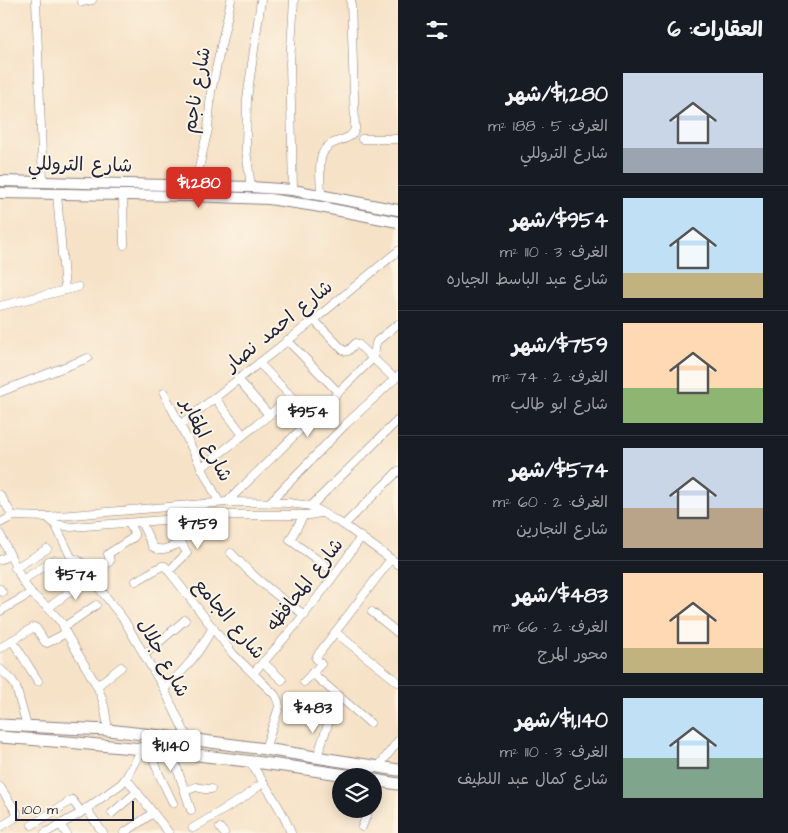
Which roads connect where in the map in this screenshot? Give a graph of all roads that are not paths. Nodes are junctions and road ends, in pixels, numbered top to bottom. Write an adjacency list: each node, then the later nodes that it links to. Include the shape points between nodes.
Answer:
1 (36, 0): 11 (street)
2 (92, 0): 7 (street)
3 (231, 0): 12 (street, شارع ناجم)
4 (261, 0): 13 (street, via 247,108 246,150)
5 (294, 0): 14 (street, via 290,63)
6 (351, 0): 18 (street, via 355,129 348,138 333,142 322,153)
7 (82, 2)
8 (362, 139): 9 (street)
9 (398, 139)
10 (0, 181): 11 (street, شارع التروللي)
11 (43, 181): 12 (street, شارع التروللي)
12 (195, 185): 13 (street, شارع التروللي)
13 (251, 187): 14 (street, شارع التروللي)
14 (293, 190): 18 (street, شارع التروللي)
15 (0, 193): 16 (street, شارع التروللي)
16 (57, 194): 17 (street, شارع التروللي); 24 (street)
17 (123, 195): 20 (street, شارع التروللي, via 269,200); 21 (street)
18 (321, 195): 19 (street, شارع التروللي)
19 (398, 210)
20 (398, 222)
21 (124, 245)
22 (398, 251): 26 (street, شارع احمد نصار)
23 (78, 287): 24 (street)
24 (65, 290): 25 (street)
25 (0, 306)
26 (314, 320): 28 (street, شارع احمد نصار); 30 (street, via 346,352 357,343)
27 (398, 324): 30 (street, via 377,341)
28 (287, 340): 31 (street, شارع احمد نصار); 35 (street)
29 (88, 358): 34 (street)
30 (373, 358): 32 (street); 35 (street)
31 (258, 363): 33 (street, شارع احمد نصار); 40 (street)
32 (396, 378): 49 (street)
33 (238, 379): 37 (street, شارع احمد نصار); 39 (street)
34 (0, 392)
35 (338, 392): 40 (street)
36 (164, 393): 42 (street, شارع المقابر)
37 (215, 398): 42 (street, شارع احمد نصار); 43 (street)
38 (278, 408): 39 (street)
39 (269, 415): 43 (street)
40 (312, 418): 48 (street)
41 (398, 420): 50 (street)
42 (180, 425): 44 (street, شارع المقابر)
43 (243, 435): 44 (street)
44 (202, 468): 47 (street, شارع المقابر)
45 (398, 471): 60 (street)
46 (0, 495): 53 (street)
47 (219, 502): 48 (street); 54 (street)
48 (227, 502): 49 (street)
49 (270, 502): 50 (street)
50 (311, 506): 51 (street)
51 (321, 513): 52 (street); 60 (street)
52 (304, 515): 55 (street); 72 (street, via 290,540)
53 (13, 516): 54 (street); 57 (street)
54 (47, 517): 59 (street)
55 (171, 519): 56 (street); 63 (street)
56 (141, 522): 58 (street); 63 (street, via 157,550)
57 (0, 523)
58 (129, 523): 59 (street, via 71,528); 74 (street, via 134,537 108,554 110,561)
59 (55, 524): 74 (street, شارع جلال, via 71,557 80,560)
60 (344, 525): 62 (street)
61 (0, 534): 66 (street)
62 (361, 538): 67 (street); 82 (street, شارع المحافظه)
63 (181, 543): 73 (street, via 187,554)
64 (47, 549): 71 (street)
65 (231, 553): 82 (street, via 265,587)
66 (10, 555): 68 (street); 71 (street)
67 (391, 559): 70 (street); 86 (street)
68 (0, 560)
69 (55, 560): 75 (street)
70 (398, 564)
71 (16, 568): 75 (street)
72 (329, 568)
73 (169, 571): 76 (street, شارع الجامع, via 162,566); 84 (street, شارع الجامع)
74 (91, 576): 79 (street); 90 (street, شارع جلال, via 124,620)
75 (22, 580): 77 (street)
76 (136, 581)
77 (31, 593): 79 (street); 80 (street)
78 (96, 605): 85 (street)
79 (48, 608): 85 (street)
80 (0, 611)
81 (372, 612): 87 (street)
82 (305, 615): 91 (street, شارع المحافظه)
83 (185, 620): 90 (street)
84 (213, 627): 94 (street, شارع الجامع, via 233,654); 101 (street, via 192,661)
85 (65, 630): 88 (street, via 47,644 34,627); 100 (street)
86 (334, 632): 95 (street, via 316,656 321,664); 99 (street)
87 (398, 633)
88 (12, 640): 89 (street); 97 (street)
89 (0, 648)
90 (144, 655): 101 (street, شارع جلال)
91 (263, 662): 94 (street, شارع المحافظه); 96 (street)
92 (121, 667): 100 (street)
93 (0, 669): 105 (street, via 16,687)
94 (253, 673): 110 (street, شارع الجامع, via 278,700 279,707)
95 (312, 673): 98 (street); 103 (street)
96 (282, 680)
97 (38, 681)
98 (304, 682)
99 (398, 682)
100 (97, 686): 106 (street, via 106,710)
101 (164, 689): 108 (street, شارع جلال)
102 (330, 718): 113 (street)
103 (370, 723)
104 (0, 725): 105 (main road)
105 (27, 726): 106 (main road)
106 (108, 730): 108 (main road)
107 (0, 737): 111 (main road)
108 (188, 739): 110 (main road)
109 (398, 741): 115 (street)
110 (265, 749): 113 (main road)
111 (146, 750): 112 (main road); 118 (street); 126 (street)
112 (172, 753): 114 (main road); 124 (street)
113 (317, 757): 115 (main road)
114 (250, 762): 117 (main road); 120 (street)
115 (379, 766): 116 (main road)
116 (398, 770)
117 (332, 773)
118 (126, 778): 125 (street); 127 (street)
119 (382, 781): 121 (main road)
120 (263, 782): 136 (street); 142 (street)
121 (398, 784)
122 (0, 787): 134 (street, via 17,813 15,818)
123 (211, 789): 124 (street, via 198,787)
124 (185, 791): 128 (street)
125 (137, 792): 129 (street); 130 (street)
126 (174, 803)
127 (83, 810): 132 (street); 133 (street, via 72,800); 139 (street)
128 (191, 810)
129 (112, 813)
130 (153, 813): 140 (street); 141 (street)
131 (366, 818): 135 (street)
132 (60, 824): 137 (street); 138 (street)
133 (32, 825)
134 (0, 827)
135 (362, 827)
136 (193, 828)
137 (44, 833)
138 (66, 833)
139 (103, 833)
140 (124, 833)
141 (169, 833)
142 (291, 833)

